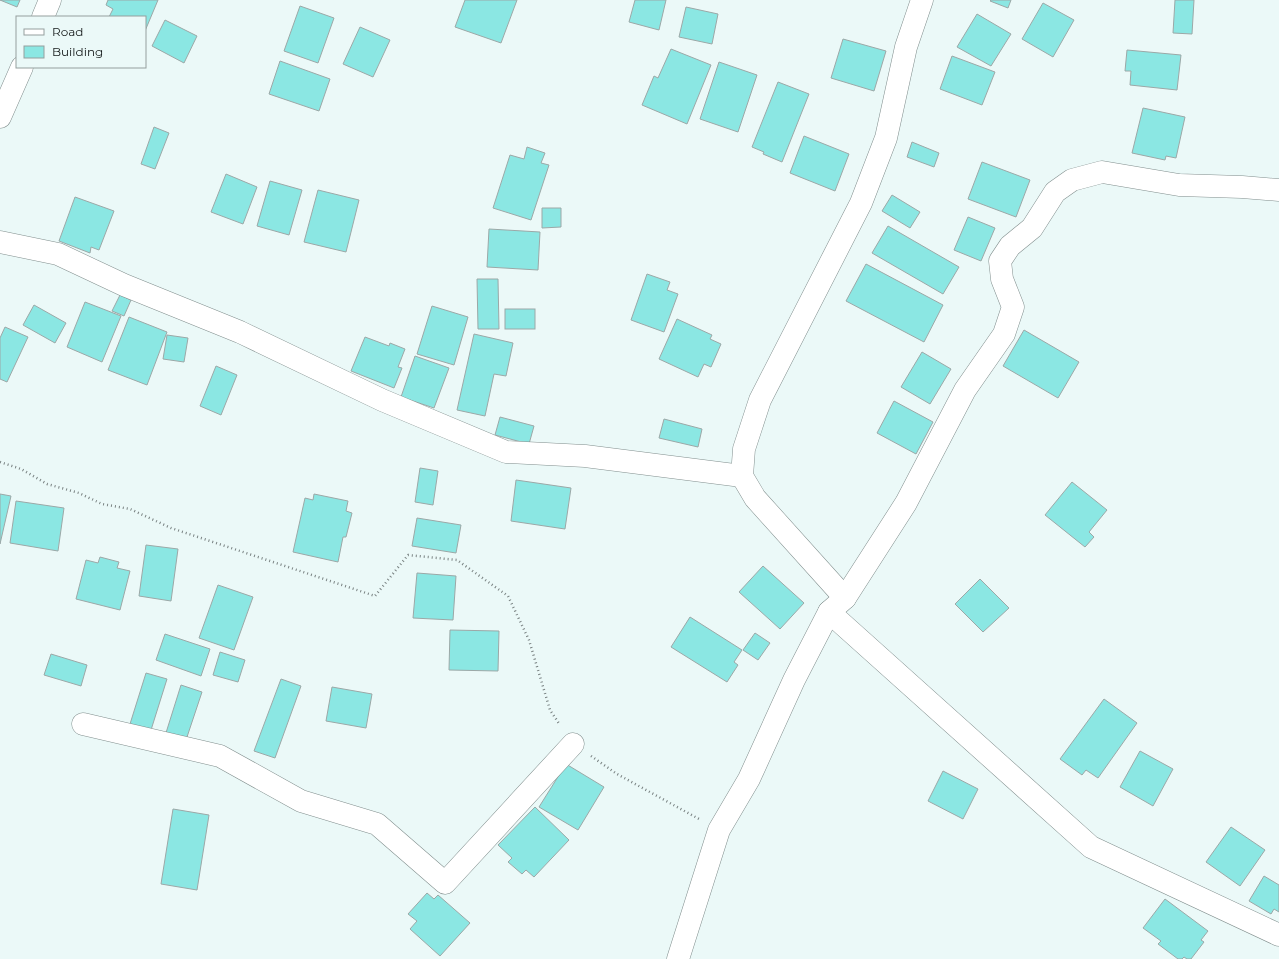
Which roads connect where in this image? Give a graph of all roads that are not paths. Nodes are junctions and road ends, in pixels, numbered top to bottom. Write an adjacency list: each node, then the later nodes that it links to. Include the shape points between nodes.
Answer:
1 (50, 0): 3 (street)
2 (922, 0): 8 (street, via 906,47 886,138 861,203 760,400 744,449)
3 (43, 16)
4 (22, 68): 5 (street)
5 (0, 117)
6 (1279, 190): 9 (street, via 1179,185 1102,172 1072,180 1055,192 1032,228 1010,246 1000,260 1002,279 1013,307 1004,334 965,390 906,503)
7 (0, 242): 8 (street, via 58,254 124,285 240,332 382,400 506,452 585,456)
8 (742, 476): 9 (street, via 755,498)
9 (845, 598): 10 (street)
10 (829, 612): 13 (street, via 1091,847); 14 (street, via 794,680 749,779 719,830)
11 (83, 724): 12 (street, via 220,756 301,801 377,824 445,883)
12 (573, 744)
13 (1279, 935)
14 (678, 959)

